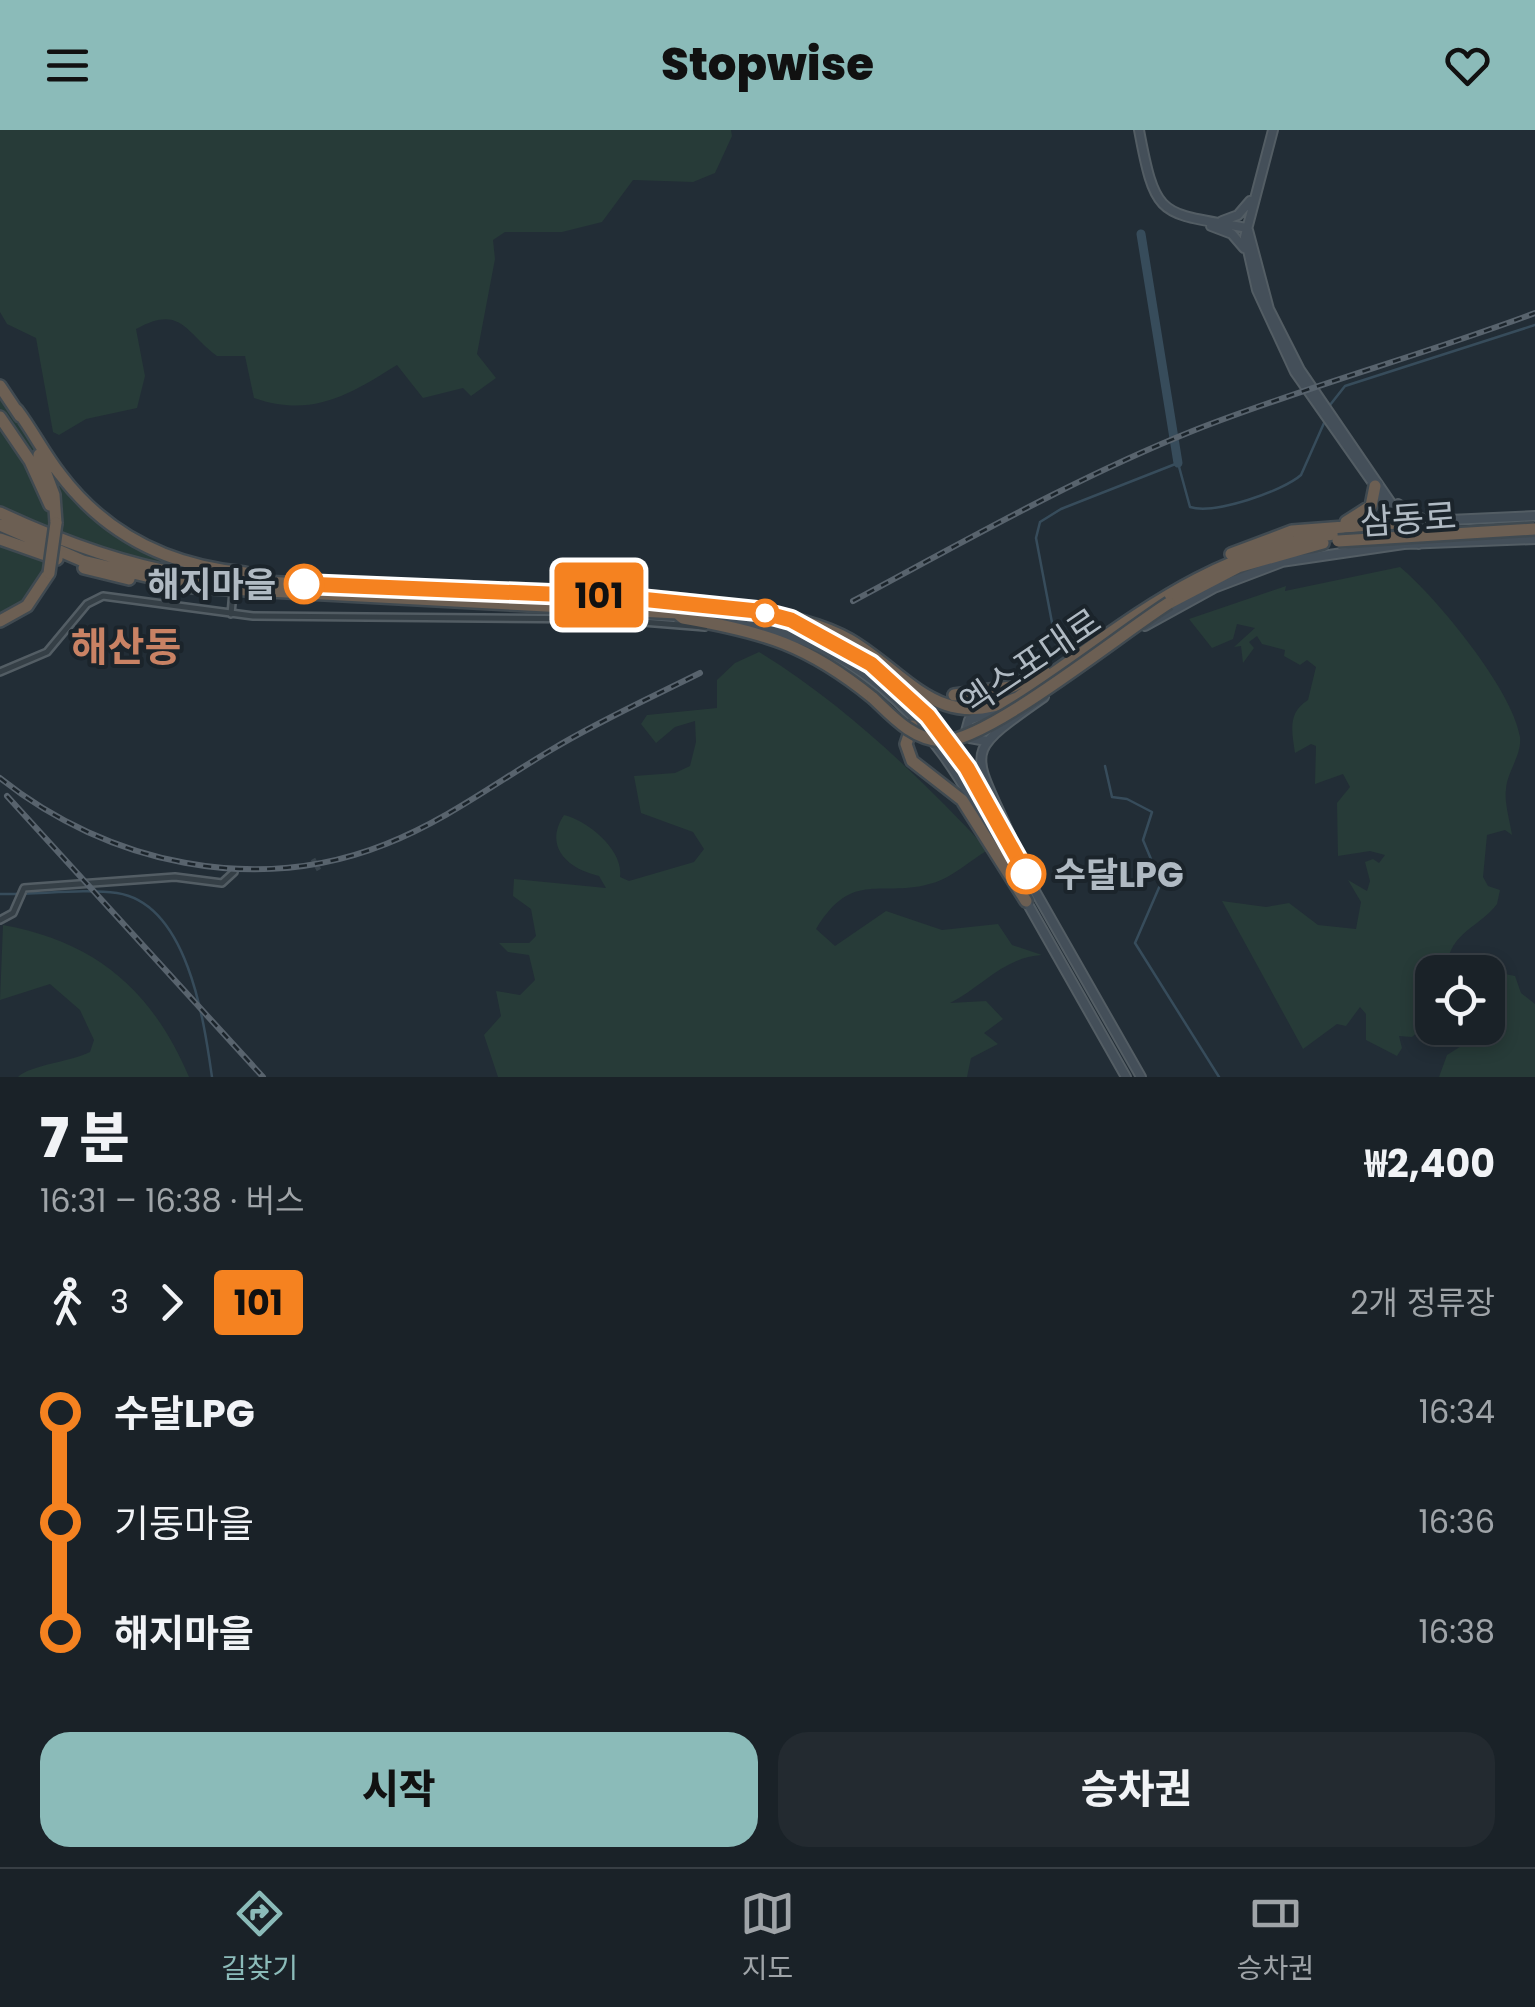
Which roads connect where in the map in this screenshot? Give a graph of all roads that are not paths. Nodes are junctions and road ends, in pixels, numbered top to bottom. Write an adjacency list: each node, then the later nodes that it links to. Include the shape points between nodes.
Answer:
1 (1139, 130): 4 (street, via 1155,197 1172,213)
2 (1273, 130): 3 (street)
3 (1255, 193): 5 (street, via 1238,216); 6 (street)
4 (1198, 220): 5 (street); 7 (street, via 1232,234)
5 (1218, 223): 6 (street)
6 (1247, 228): 7 (street); 11 (street, via 1276,324)
7 (1248, 255): 11 (street, via 1287,358)
8 (0, 386): 9 (highway)
9 (17, 410): 16 (highway, via 50,484); 26 (highway, via 72,489 126,536 183,563)
10 (0, 417): 16 (highway, via 30,461)
11 (1377, 485): 14 (street, via 1407,513); 15 (street); 19 (highway, via 1365,513)
12 (0, 512): 26 (highway, 엑스포대로, via 114,558)
13 (1535, 519): 14 (street, 삼동로); 19 (highway)
14 (1428, 521): 15 (street, 삼동로)
15 (1401, 522): 19 (highway); 22 (street); 23 (street)
16 (56, 523): 35 (highway, bridge, via 49,573 27,606)
17 (0, 525): 25 (highway, 엑스포대로, via 83,561)
18 (1535, 529): 19 (highway, bridge)
19 (1338, 533): 27 (highway, 엑스포대로); 29 (highway, 엑스포대로, via 1237,558)
20 (0, 539): 25 (highway, via 114,578)
21 (1535, 539): 23 (street, 삼동로)
22 (1408, 544): 23 (street, 삼동로); 24 (street, 삼동로)
23 (1419, 544)
24 (1286, 561): 27 (street); 42 (street, via 1161,616)
25 (161, 582): 28 (highway, 엑스포대로)
26 (267, 582): 34 (highway, 엑스포대로, via 621,597)
27 (1197, 587): 29 (highway, 엑스포대로)
28 (233, 592): 32 (street); 33 (highway, 엑스포대로)
29 (1167, 598): 33 (highway, 엑스포대로, bridge, via 994,722 961,739 938,741 914,734 827,662 778,639); 37 (highway, 엑스포대로)
30 (196, 601): 31 (street)
31 (194, 610): 32 (street); 38 (street, via 98,597 53,647)
32 (231, 614): 33 (street)
33 (684, 619): 36 (street); 45 (street, via 774,630 835,655 880,686 942,748)
34 (791, 620): 40 (highway, 엑스포대로, via 850,640 946,706 978,708); 43 (street, via 871,664 928,716 967,768)
35 (0, 621)
36 (728, 630)
37 (1079, 652): 39 (highway, via 1018,684); 40 (highway, 엑스포대로)
38 (0, 672)
39 (954, 695)
40 (1017, 698): 42 (street, via 1006,709 969,720 970,738)
41 (912, 726): 45 (highway, via 906,744 912,761 965,804)
42 (986, 741): 43 (street, via 980,774)
43 (1015, 854): 48 (street)
44 (234, 872): 46 (street, via 222,882 174,877 23,889 13,913)
45 (1026, 901): 47 (street)
46 (0, 920)
47 (1126, 1077)
48 (1141, 1077)

